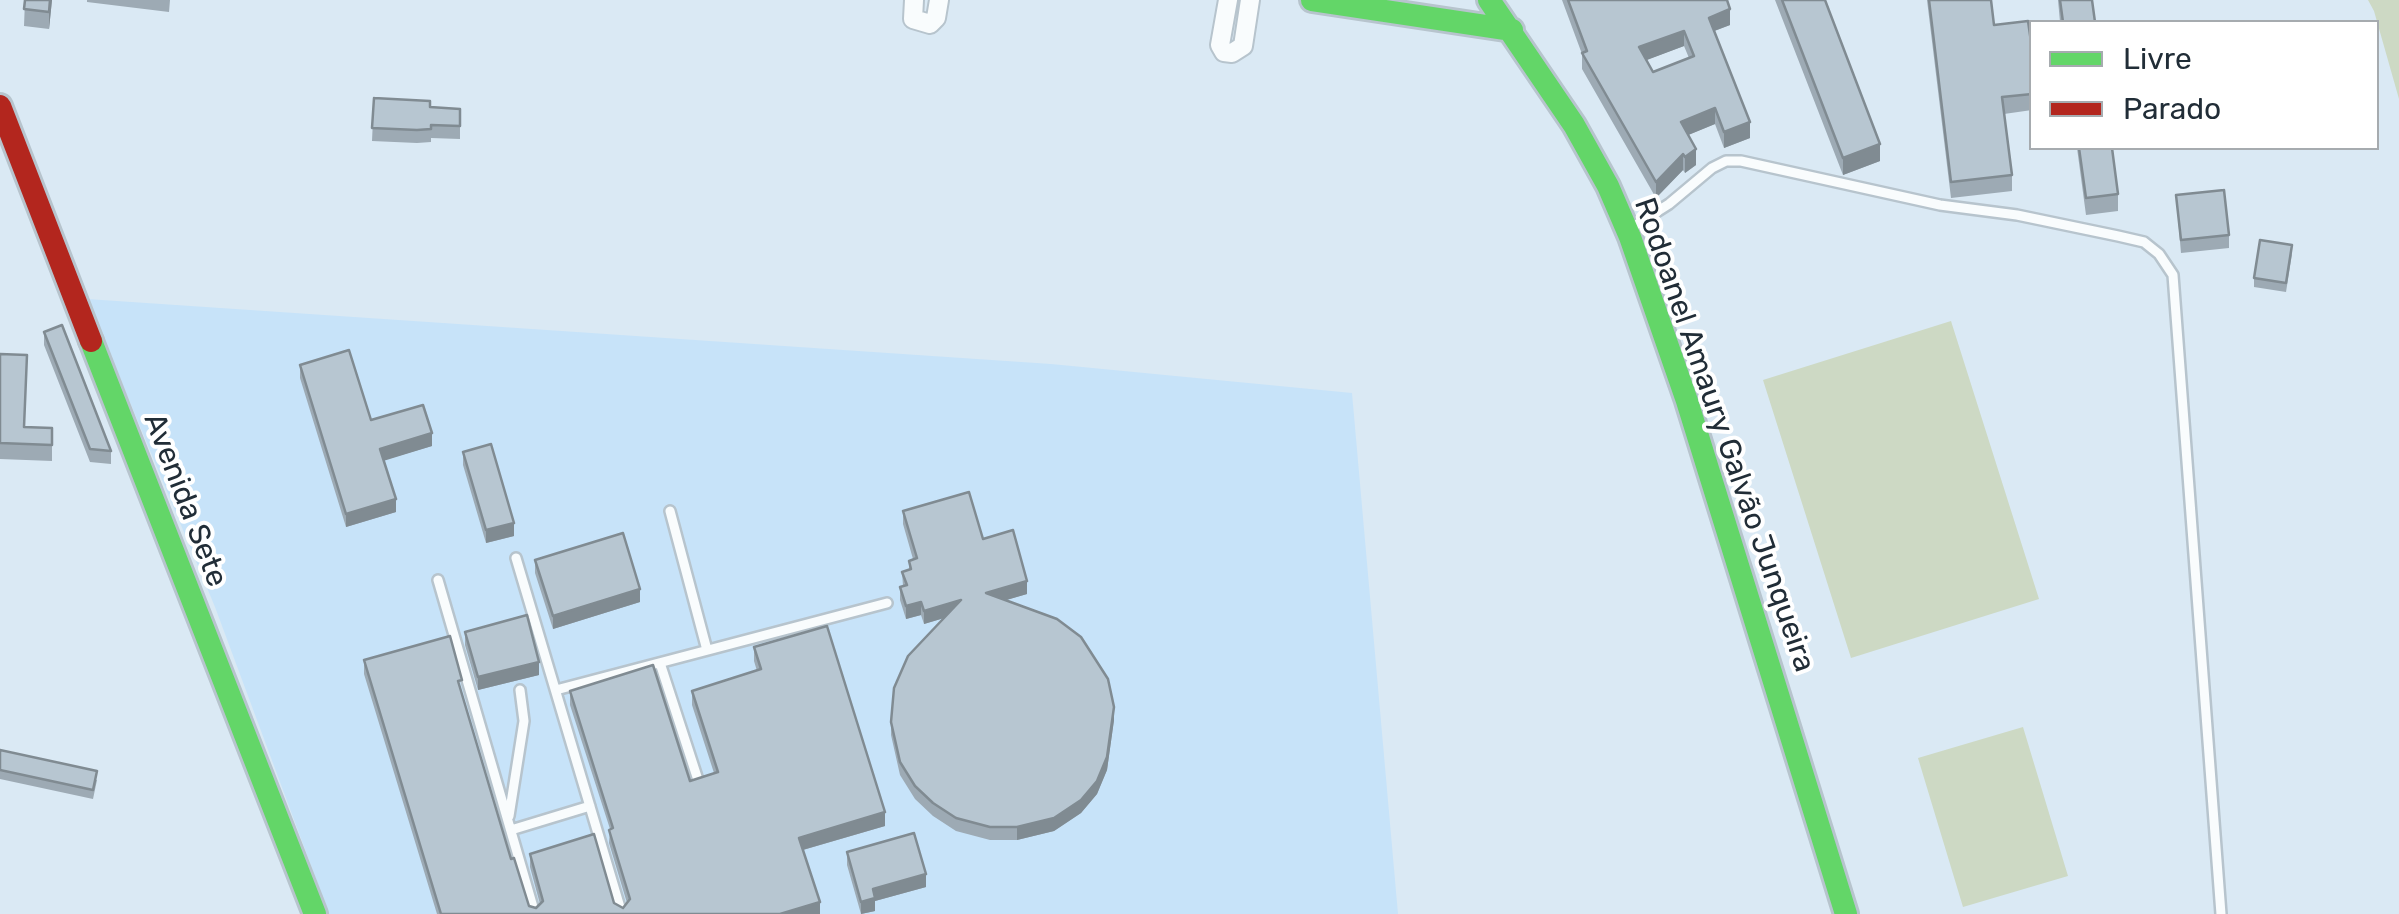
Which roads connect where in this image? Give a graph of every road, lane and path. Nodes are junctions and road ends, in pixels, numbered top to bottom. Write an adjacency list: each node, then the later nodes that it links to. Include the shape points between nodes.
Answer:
1 (939, 0): 6 (street, via 934,22)
2 (1228, 0): 3 (street, via 1220,45 1232,53 1243,46)
3 (1250, 0)
4 (1312, 0): 7 (street)
5 (1489, 0): 7 (street, Rodoanel Amaury Galvão Junqueira)
6 (916, 12)
7 (1512, 30): 9 (street, Rodoanel Amaury Galvão Junqueira, via 1574,124)
8 (0, 106): 21 (street, Avenida Sete)
9 (1627, 230): 24 (street, Rodoanel Amaury Galvão Junqueira); 25 (lane, via 1712,168 1741,160 2118,236 2159,254 2173,275)
10 (670, 511): 14 (lane)
11 (516, 558): 17 (lane)
12 (438, 580): 20 (lane)
13 (887, 603): 14 (lane)
14 (708, 650): 15 (lane)
15 (660, 662): 17 (lane); 18 (lane)
16 (520, 690): 20 (lane, via 524,721)
17 (556, 690): 19 (lane)
18 (699, 783)
19 (590, 806): 20 (lane); 23 (lane)
20 (510, 826): 22 (lane)
21 (315, 914)
22 (536, 914)
23 (622, 914)
24 (1846, 914)
25 (2221, 914)

